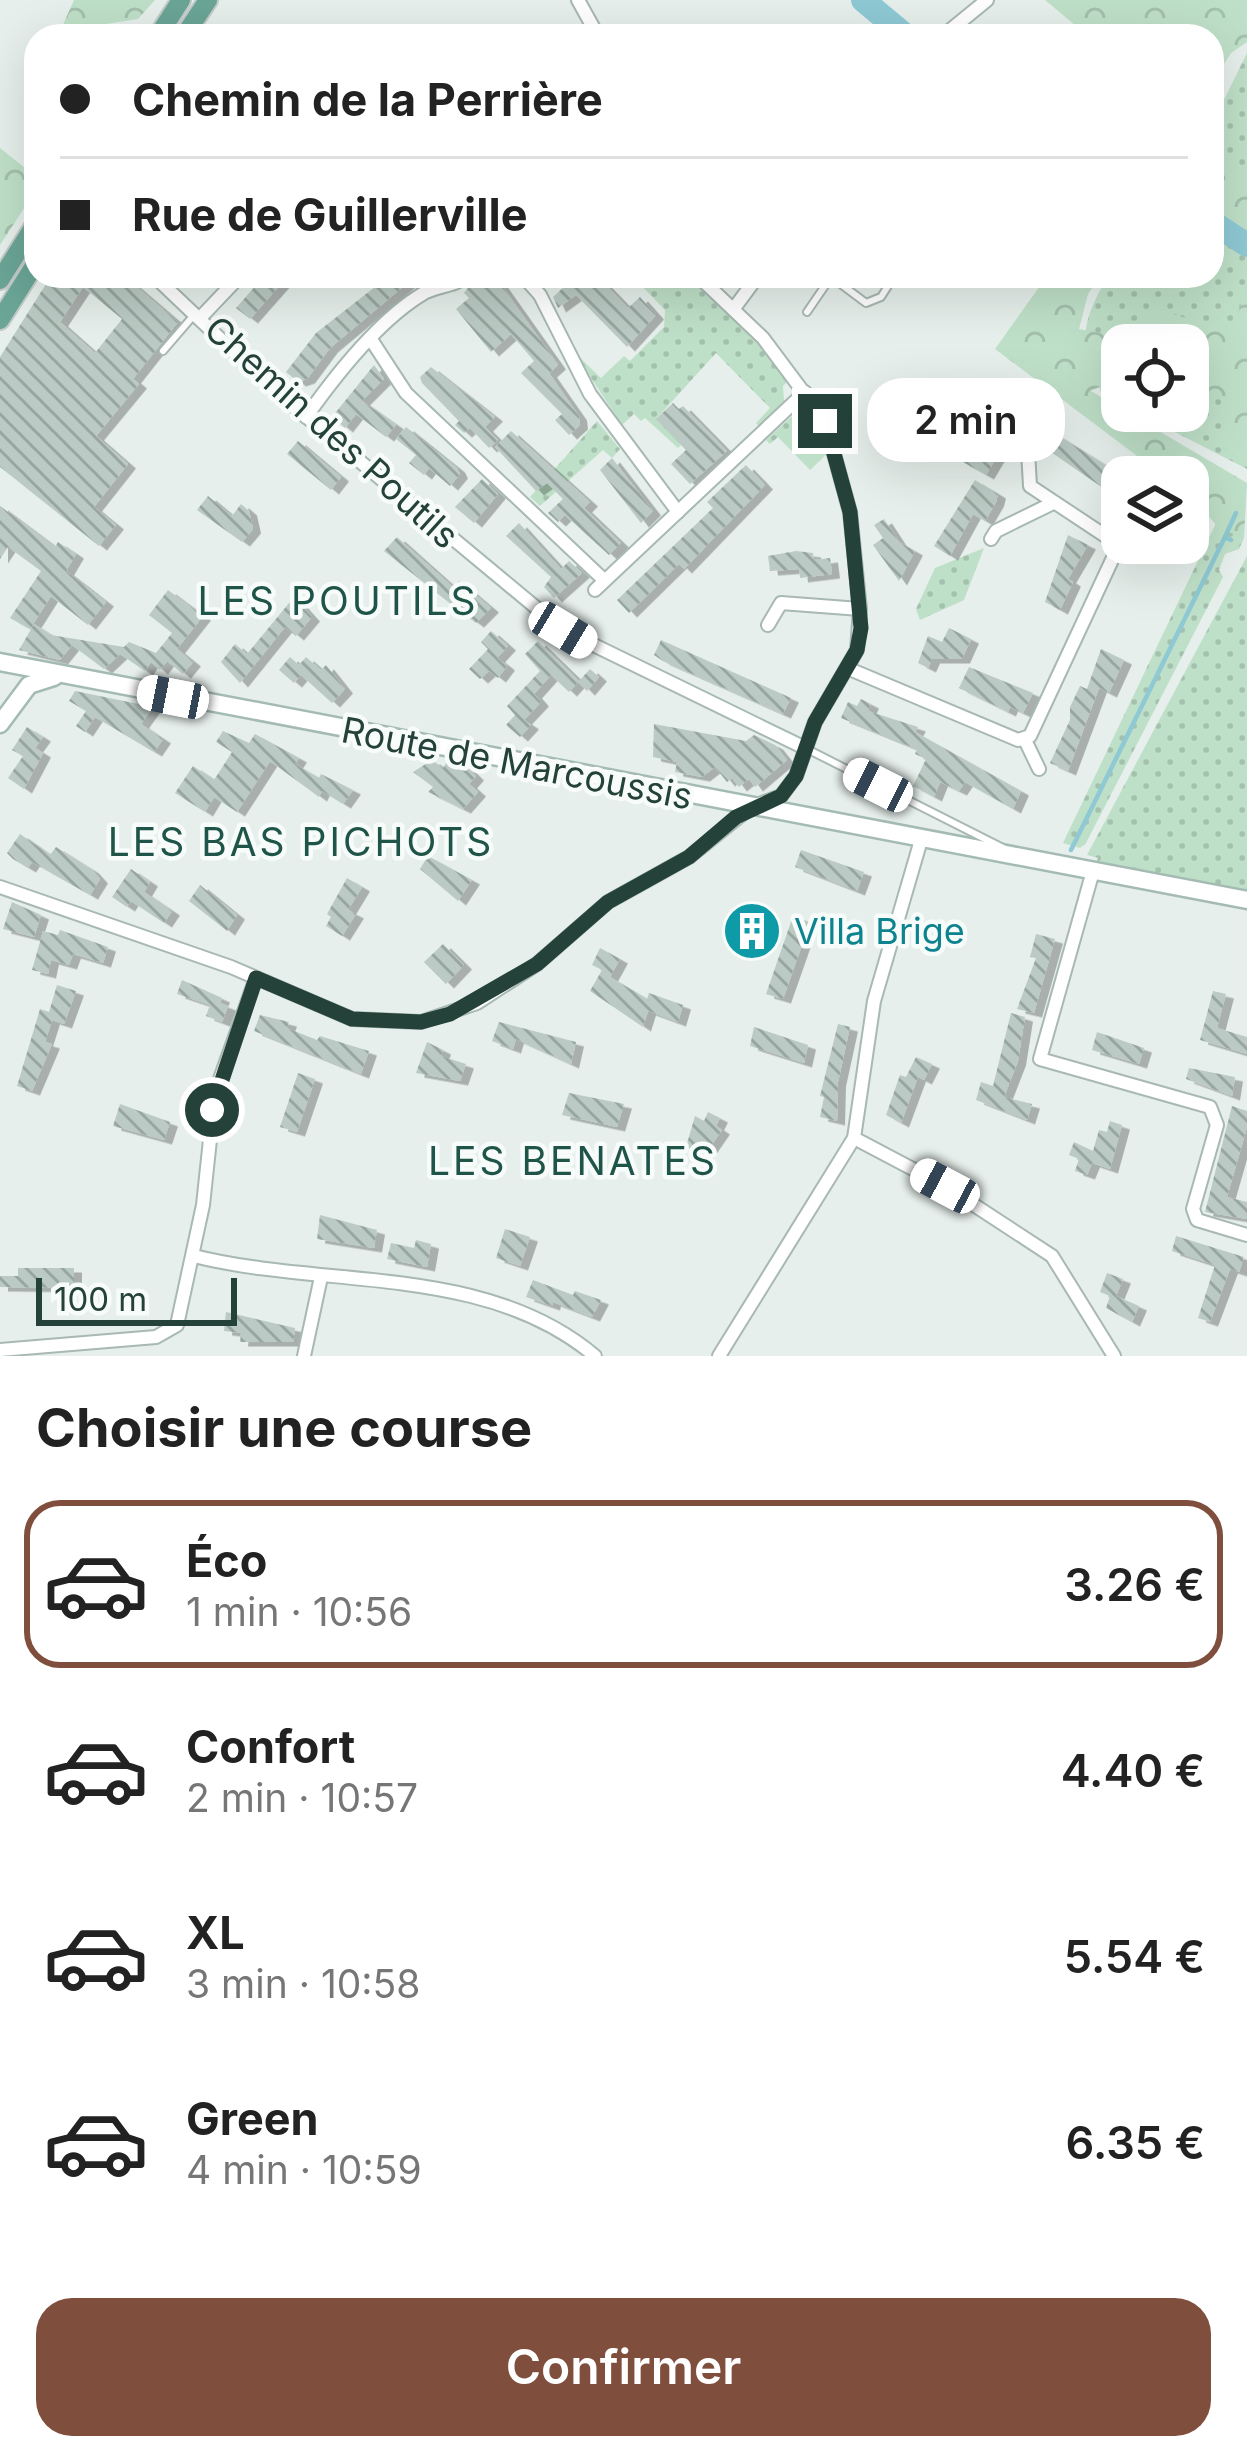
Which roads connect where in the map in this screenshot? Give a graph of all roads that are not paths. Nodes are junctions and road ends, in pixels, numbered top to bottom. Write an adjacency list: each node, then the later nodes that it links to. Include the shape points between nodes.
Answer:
1 (987, 0): 2 (street)
2 (958, 24)
3 (9, 254): 4 (main road)
4 (0, 280)
5 (24, 282): 18 (main road)
6 (168, 288): 17 (street, Chemin des Poutils)
7 (227, 288): 17 (street)
8 (447, 288): 19 (street, via 426,291)
9 (534, 288): 25 (street, via 590,394)
10 (712, 288): 15 (street)
11 (749, 288): 15 (street)
12 (823, 288): 16 (lane)
13 (847, 288): 14 (lane, via 866,303)
14 (886, 288)
15 (735, 307): 21 (street)
16 (807, 312)
17 (199, 315): 20 (lane); 22 (street, Chemin des Poutils)
18 (0, 320)
19 (372, 340): 22 (street); 25 (street, via 406,393 600,585)
20 (163, 350)
21 (805, 392): 25 (street); 29 (street, via 840,465)
22 (306, 418): 37 (street, Chemin des Poutils, via 563,630)
23 (1028, 452): 24 (street, via 1030,486)
24 (1053, 503): 26 (street); 27 (street)
25 (678, 512)
26 (1101, 532)
27 (991, 539)
28 (1111, 564): 36 (street)
29 (860, 609): 30 (street, via 781,603); 32 (street)
30 (768, 625)
31 (0, 665): 33 (main road, Route de Marcoussis); 34 (main road, via 15,683)
32 (847, 668): 36 (street); 37 (street)
33 (67, 676): 34 (main road, via 37,680); 39 (main road, Route de Marcoussis, via 511,768)
34 (14, 701): 35 (main road)
35 (0, 724)
36 (1025, 740): 38 (street)
37 (807, 748): 39 (street, via 781,796); 41 (lane, Chemin des Poutils)
38 (1039, 769)
39 (751, 807): 40 (main road, Route de Marcoussis); 45 (street, via 689,857 608,902 537,964 450,1014 421,1022 352,1019)
40 (921, 840): 41 (main road, Route de Marcoussis); 46 (street, via 874,1001)
41 (1017, 857): 42 (main road, Route de Marcoussis)
42 (1093, 872): 44 (main road, Route de Marcoussis); 47 (street, via 1040,1059 1210,1107 1217,1125 1193,1209 1197,1220)
43 (0, 887): 45 (street)
44 (1247, 900)
45 (256, 978): 48 (street, via 215,1094)
46 (854, 1138): 53 (street); 54 (street, via 1052,1256)
47 (1247, 1235)
48 (194, 1256): 49 (street); 50 (street, via 182,1317 167,1333)
49 (321, 1277): 51 (street); 52 (street, via 452,1290 554,1329)
50 (0, 1349)
51 (304, 1356)
52 (595, 1356)
53 (719, 1356)
54 (1114, 1356)

